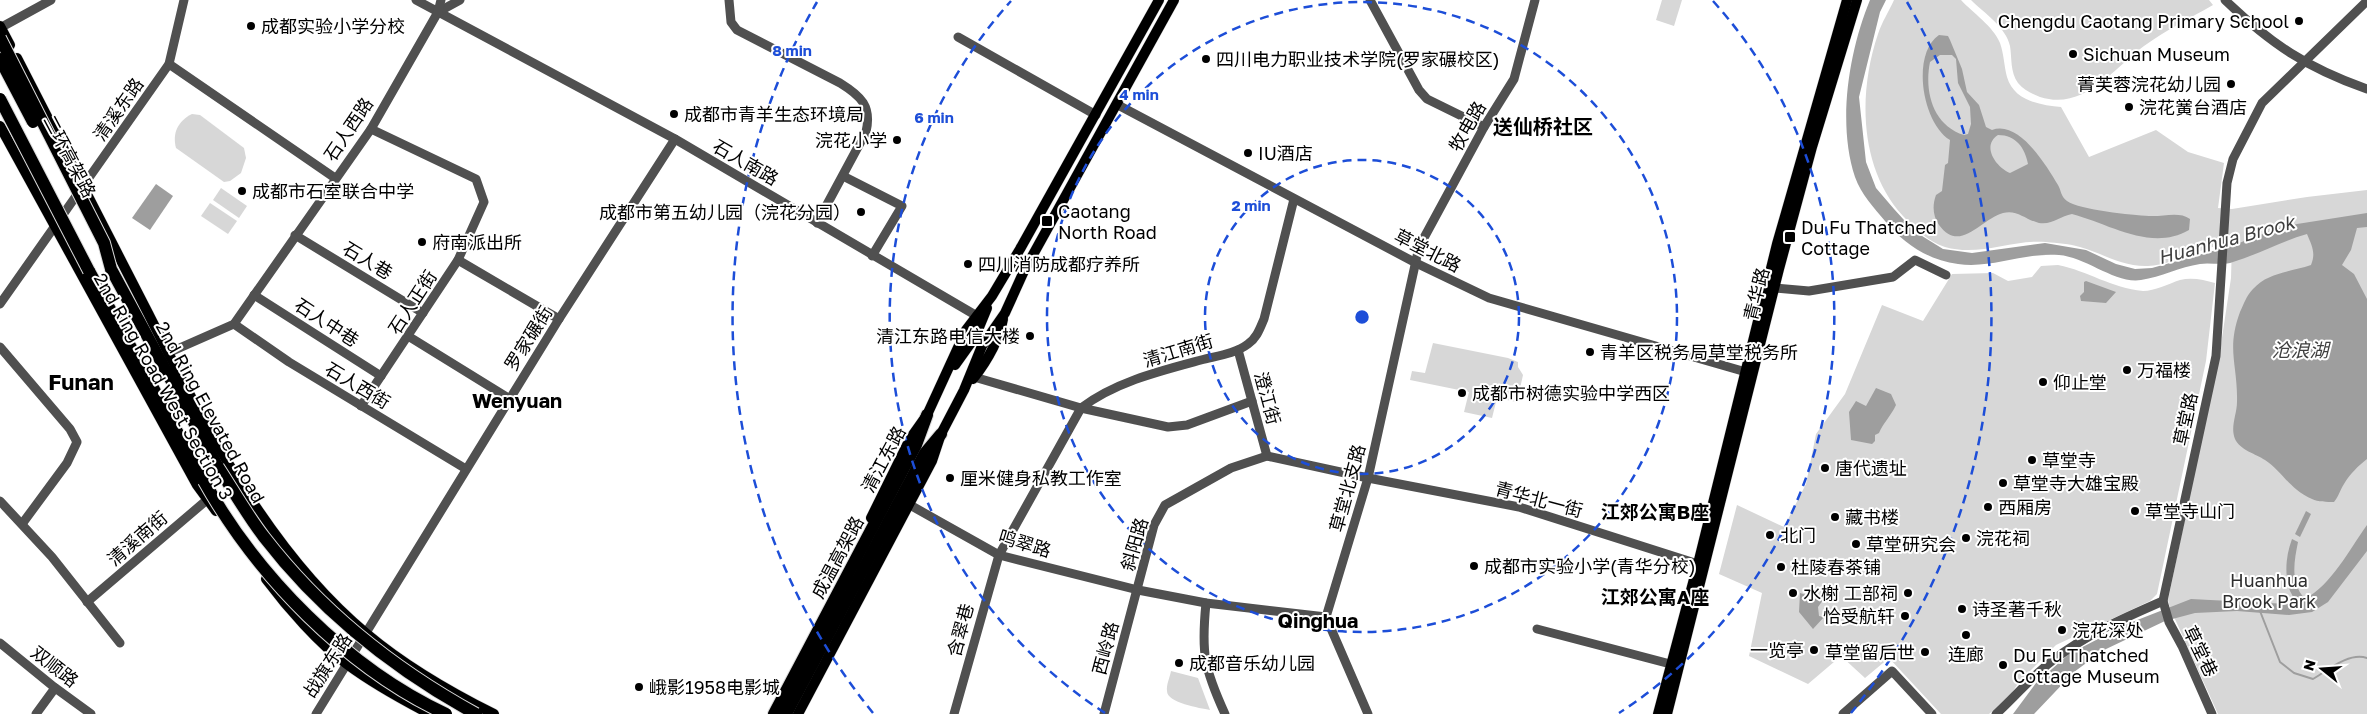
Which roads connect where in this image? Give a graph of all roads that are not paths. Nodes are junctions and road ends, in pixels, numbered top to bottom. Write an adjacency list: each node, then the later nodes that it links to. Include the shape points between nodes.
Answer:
1 (51, 0): 16 (street)
2 (184, 0): 20 (street, 清溪东路)
3 (416, 0): 15 (street, 石人南路)
4 (441, 0): 15 (street, 石人西路)
5 (460, 0): 15 (street)
6 (728, 0): 30 (street, via 730,22 737,30 840,83 864,101 868,123 866,132)
7 (1159, 0): 24 (main road, 清江东路)
8 (1174, 0): 23 (main road)
9 (1370, 0): 27 (street, via 1427,99)
10 (1535, 0): 27 (street, 牧电路, via 1514,79)
11 (1847, 0): 56 (main road, 青华路, via 1801,154)
12 (1857, 0): 43 (main road, 青华路)
13 (2225, 0): 19 (street, via 2266,38)
14 (2367, 1): 19 (street, 草堂路)
15 (438, 12): 28 (street, 石人西路); 29 (street, 石人南路)
16 (0, 30): 32 (main road, 2nd Ring Road West Section 3); 40 (highway, bridge, via 104,243)
17 (958, 37): 24 (street)
18 (0, 58): 40 (highway, 二环高架路, bridge)
19 (2302, 62): 21 (street); 80 (street, 草堂路, via 2262,103 2233,158 2227,183 2216,356)
20 (169, 64): 31 (street); 32 (street, 清溪东路)
21 (2367, 89)
22 (0, 100): 41 (highway, 二环高架路, bridge)
23 (1118, 105): 33 (street, 草堂北路); 48 (main road, via 1024,271)
24 (1096, 115): 45 (main road, 清江东路)
25 (0, 117): 41 (highway, bridge, via 51,216)
26 (0, 126): 35 (main road, 2nd Ring Road West Section 3)
27 (1484, 127): 39 (street, 牧电路, via 1419,247)
28 (370, 129): 31 (street, 石人西路); 38 (street, 石人正街, via 476,179 484,202)
29 (675, 140): 34 (street, 石人南路); 50 (street, 罗家碾街)
30 (843, 176): 34 (street); 37 (street, via 902,206)
31 (335, 178): 36 (street, 石人西路)
32 (83, 187): 35 (street, 清溪东路); 55 (main road, 2nd Ring Road West Section 3)
33 (1294, 199): 39 (street, 草堂北路); 54 (street, 清江南街, via 1264,319 1256,336)
34 (817, 223): 37 (street, 石人南路)
35 (56, 227): 46 (street, 清溪东路); 70 (main road, 2nd Ring Road West Section 3, via 197,485)
36 (295, 235): 44 (street, 石人西路); 47 (street, 石人巷)
37 (872, 256): 49 (street, 石人南路)
38 (458, 260): 47 (street, 石人正街); 50 (street)
39 (1416, 263): 56 (street, 草堂北路, via 1505,304); 69 (street, 草堂北支路)
40 (112, 269): 94 (highway, 2nd Ring Elevated Road, bridge, via 218,467 263,536 315,597 346,626 399,666)
41 (89, 271): 93 (highway, 2nd Ring Elevated Road, bridge, via 212,495 270,574 314,621 354,657 416,699)
42 (1946, 275): 43 (street, via 1915,260 1894,277 1809,291)
43 (1774, 288): 87 (main road, 青华路)
44 (254, 295): 51 (street, 石人西路); 57 (street, 石人中巷)
45 (992, 296): 49 (main road, 清江东路); 59 (main road, 清江东路, via 975,337)
46 (0, 304)
47 (423, 313): 52 (street, 石人正街)
48 (1005, 313): 58 (main road, via 987,359); 60 (main road, via 982,346)
49 (977, 316): 59 (main road, 清江东路, via 966,330)
50 (559, 319): 61 (street, 罗家碾街)
51 (234, 324): 55 (street); 63 (street, 石人西街)
52 (408, 336): 57 (street, 石人正街); 61 (street)
53 (0, 347): 73 (street, via 77,442 67,463)
54 (1238, 350): 62 (street, 澄江街); 64 (street, 清江南街, via 1108,390)
55 (168, 353): 83 (main road, 2nd Ring Road West Section 3, via 253,505 315,583)
56 (1746, 372): 76 (main road, 青华路)
57 (381, 376): 63 (street, 石人正街)
58 (974, 377): 60 (main road); 64 (street)
59 (944, 380): 65 (main road, 清江东路)
60 (964, 390): 66 (main road)
61 (510, 399): 68 (street, 罗家碾街)
62 (1252, 401): 64 (street, via 1187,425 1168,426); 67 (street, 澄江街)
63 (361, 406): 68 (street, 石人西街)
64 (1081, 408): 75 (street, 含翠巷)
65 (927, 415): 74 (highway, 成温高架路); 96 (main road, 清江东路, via 910,439)
66 (941, 434): 72 (main road, via 932,461); 74 (highway, 成温高架路, via 925,453)
67 (1266, 456): 69 (street); 77 (street, 斜阳路, via 1231,468 1165,505 1154,525)
68 (466, 469): 83 (street, 罗家碾街)
69 (1368, 478): 76 (street, 青华北一街, via 1519,507); 81 (street, 草堂北支路)
70 (208, 499): 78 (street, 清溪南街); 86 (main road, 2nd Ring Road West Section 3, via 280,598)
71 (0, 501): 73 (street)
72 (910, 505): 75 (street, 鸣翠路); 99 (main road)
73 (22, 524): 78 (street)
74 (874, 537): 97 (highway, 成温高架路); 98 (highway, 成温高架路)
75 (999, 555): 77 (street, 鸣翠路); 100 (street, 含翠巷)
76 (1698, 564): 87 (main road, 青华路)
77 (1138, 590): 79 (street, 斜阳路); 101 (street, 西岭路)
78 (87, 602): 85 (street)
79 (1206, 603): 81 (street, 斜阳路); 102 (street, via 1204,660)
80 (2163, 604): 108 (street, via 2100,629 2076,643 2035,675); 109 (street, 草堂巷)
81 (1326, 617): 103 (street)
82 (1537, 629): 87 (street)
83 (367, 634): 86 (street, 战旗东路); 95 (main road, 2nd Ring Road West Section 3, via 437,683)
84 (0, 643): 88 (street, 双顺路)
85 (120, 643)
86 (346, 664): 91 (street, 战旗东路); 92 (main road, 2nd Ring Road West Section 3, via 388,693)
87 (1676, 666): 104 (main road, 青华路); 105 (main road, 青华路)
88 (55, 688): 89 (street); 90 (street, 双顺路)
89 (36, 714)
90 (91, 714)
91 (316, 714)
92 (430, 714)
93 (446, 714)
94 (476, 714)
95 (494, 714)
96 (770, 714)
97 (774, 714)
98 (786, 714)
99 (798, 714)
100 (954, 714)
101 (1104, 714)
102 (1225, 714)
103 (1368, 714)
104 (1658, 714)
105 (1667, 714)
106 (1843, 714): 107 (street, via 1892,671)
107 (1932, 714)
108 (1996, 714)
109 (2212, 714)

